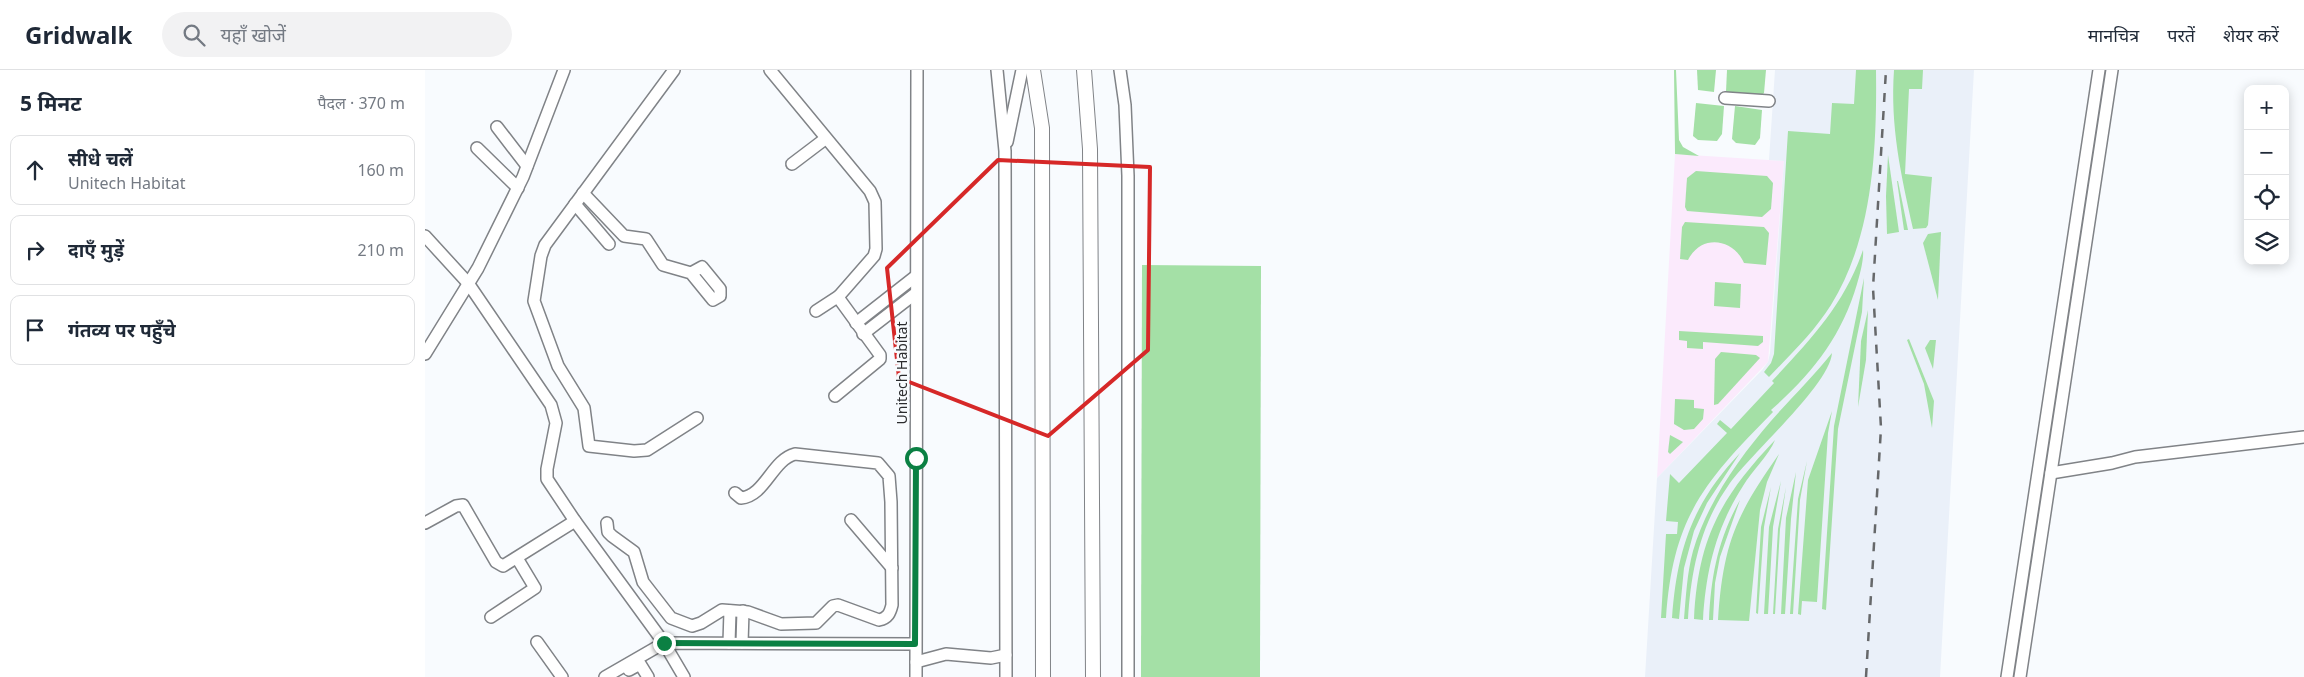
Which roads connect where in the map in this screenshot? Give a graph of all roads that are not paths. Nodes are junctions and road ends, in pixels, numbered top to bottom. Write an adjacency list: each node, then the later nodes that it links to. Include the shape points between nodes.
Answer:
1 (564, 70): 19 (street)
2 (674, 70): 21 (street)
3 (771, 70): 15 (street)
4 (917, 70): 26 (street, Unitech Habitat)
5 (997, 70): 17 (street)
6 (1022, 70): 17 (street)
7 (1033, 70): 62 (main road, via 1041,128)
8 (1084, 70): 63 (main road, via 1090,149)
9 (1120, 70): 64 (street, via 1128,176)
10 (2099, 70): 65 (street)
11 (2112, 70): 37 (street)
12 (1725, 98): 13 (street)
13 (1769, 101)
14 (497, 128): 19 (street)
15 (825, 139): 18 (street); 29 (street, via 870,191 875,202 874,256)
16 (477, 148): 20 (street)
17 (1005, 151): 53 (street)
18 (792, 164)
19 (527, 166): 20 (street)
20 (518, 188): 27 (street)
21 (583, 193): 22 (street); 25 (street, via 625,236 646,239 663,265)
22 (575, 204): 24 (street); 35 (street, via 545,245 533,295 558,366 584,408 589,446 647,450)
23 (425, 236): 27 (street)
24 (609, 244)
25 (691, 273)
26 (916, 276): 28 (street, Unitech Habitat); 31 (street)
27 (468, 283): 33 (street); 40 (street, via 551,405 556,423 547,479)
28 (916, 293): 32 (street); 52 (street, Unitech Habitat)
29 (839, 296): 30 (street); 31 (street)
30 (816, 311)
31 (856, 323): 32 (street)
32 (863, 334): 34 (street, via 880,359)
33 (425, 354)
34 (835, 396)
35 (697, 418)
36 (2304, 437): 37 (street, via 2135,457)
37 (2051, 473): 66 (street)
38 (735, 494): 44 (street, via 741,498 751,495 785,458 795,454 878,463 889,476)
39 (851, 520): 44 (street)
40 (575, 521): 43 (street); 49 (street)
41 (425, 523): 43 (street, via 463,505 496,562 503,566)
42 (607, 523): 45 (street, via 608,532 634,552 643,582 671,618 692,626 722,610)
43 (517, 558): 47 (street, via 535,588)
44 (892, 568): 46 (street, via 892,605 885,618 879,620 838,605 816,622 781,624)
45 (730, 611): 46 (street); 50 (street)
46 (743, 611): 51 (street)
47 (491, 617)
48 (537, 642): 55 (street)
49 (664, 643): 50 (street); 56 (street); 59 (street)
50 (729, 643): 51 (street)
51 (742, 643): 52 (street)
52 (915, 644): 54 (street, Unitech Habitat)
53 (1006, 655): 54 (street, via 991,658 947,654); 61 (street)
54 (916, 662): 60 (street, Unitech Habitat)
55 (562, 677)
56 (605, 677)
57 (619, 677): 58 (street, via 640,664)
58 (648, 677)
59 (684, 677)
60 (916, 677)
61 (1006, 677)
62 (1043, 677)
63 (1093, 677)
64 (1128, 677)
65 (2007, 677)
66 (2020, 677)

